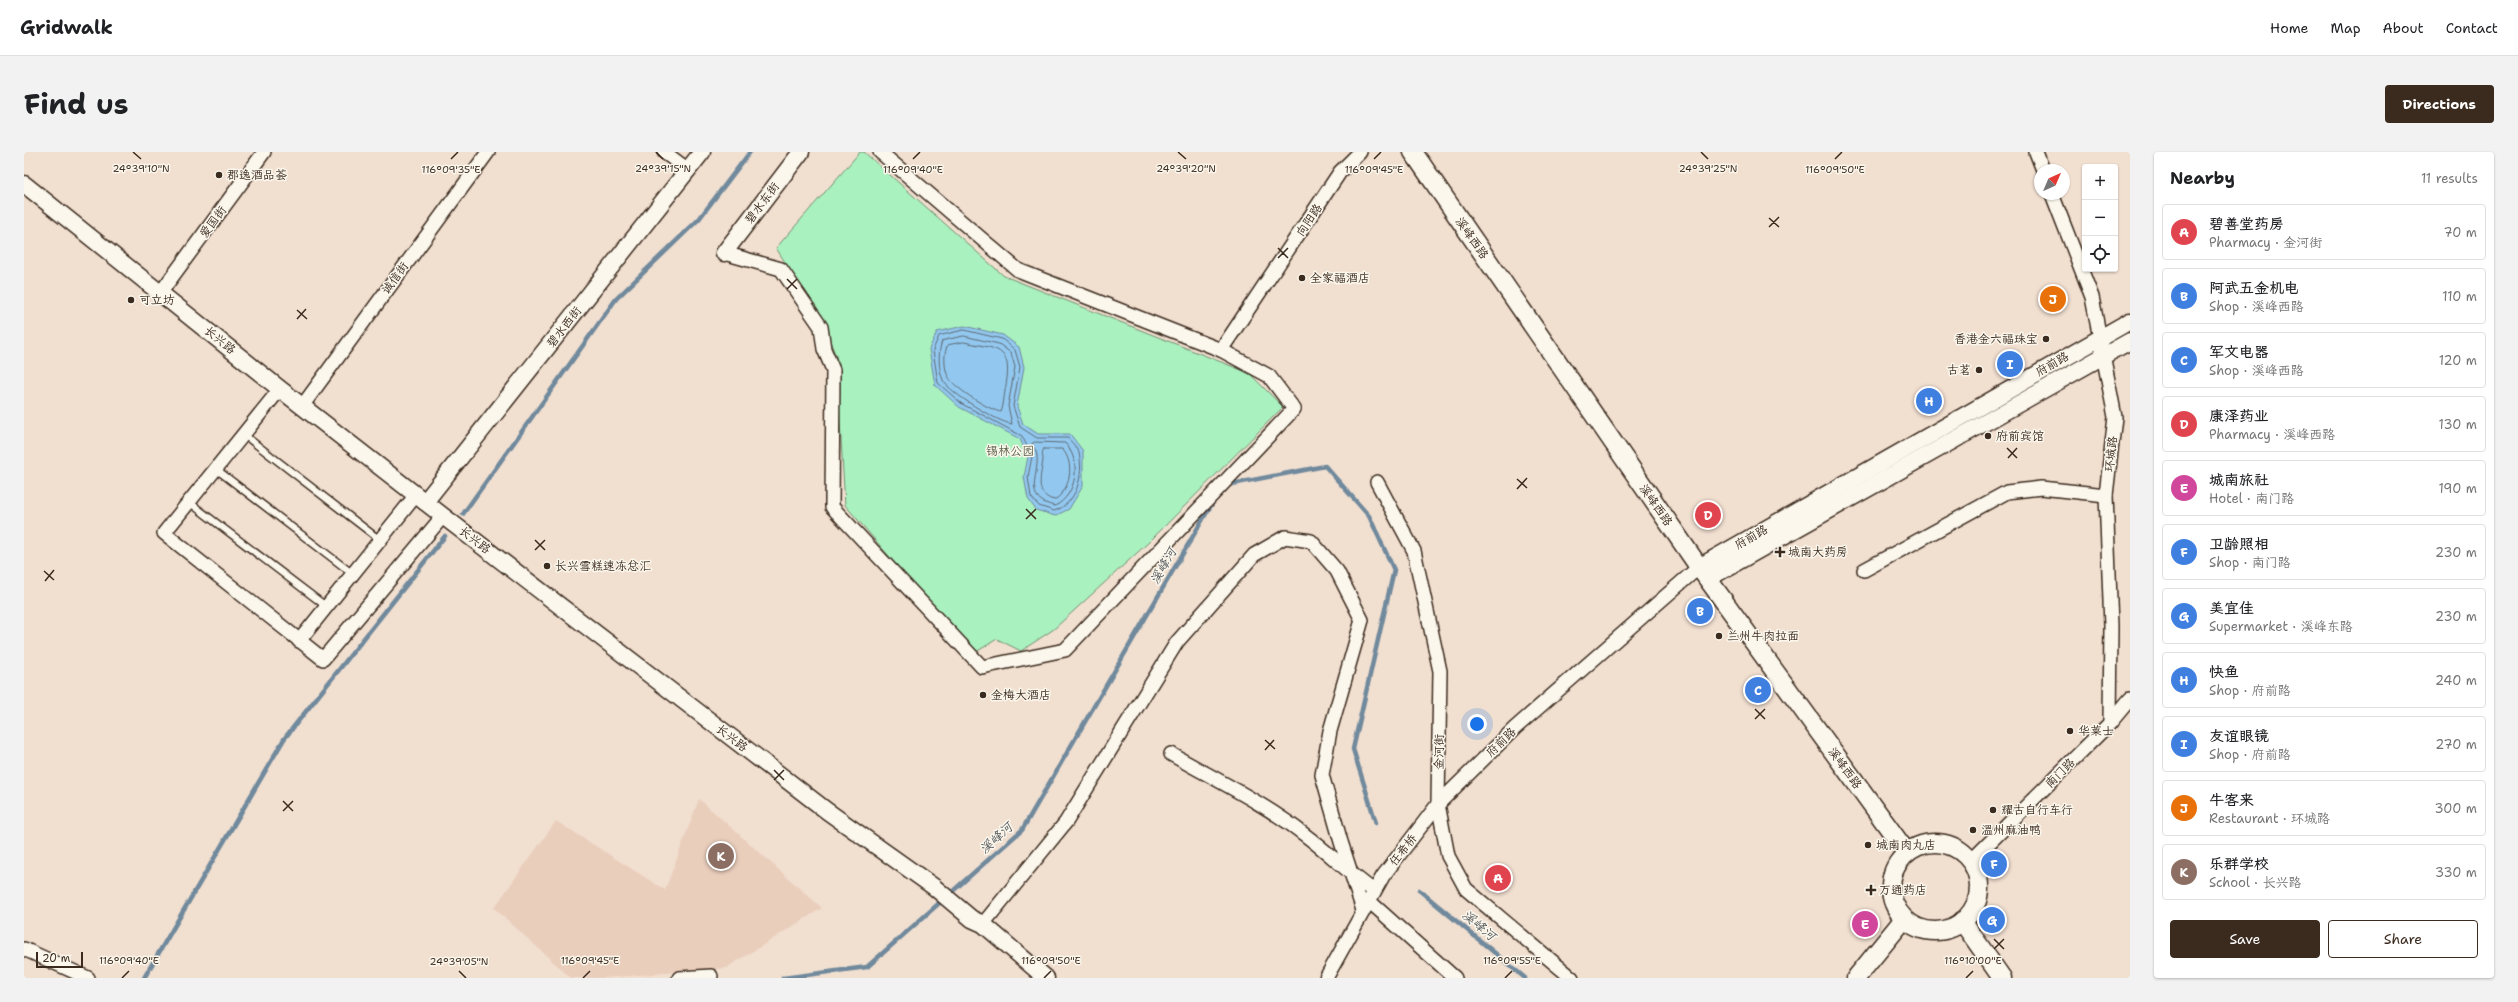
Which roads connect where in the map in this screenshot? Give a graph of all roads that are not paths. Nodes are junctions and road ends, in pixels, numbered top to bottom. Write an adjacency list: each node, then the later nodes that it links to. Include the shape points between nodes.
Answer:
1 (264, 152): 15 (street, 爱国街)
2 (488, 152): 22 (street, 诚信街)
3 (664, 152): 11 (street)
4 (702, 152): 11 (street, 碧水西街)
5 (801, 152): 14 (street, 碧水东街)
6 (880, 152): 19 (street, via 1018,270)
7 (1360, 152): 19 (street, 向阳路, via 1340,172)
8 (1413, 152): 32 (main road, 溪峰西路)
9 (2036, 152): 10 (street)
10 (2041, 164)
11 (688, 170): 27 (street, 碧水西街)
12 (24, 184): 15 (street, 长兴路)
13 (2054, 200): 17 (street, 环城路, via 2092,297)
14 (724, 254): 19 (street, via 781,270 821,327 824,349 833,370 832,507 982,667 1065,650 1294,409 1269,376)
15 (161, 292): 21 (street, 长兴路)
16 (2130, 321): 17 (street, 府前路)
17 (2099, 337): 20 (street, 环城路); 32 (street, 府前路)
18 (2130, 341): 20 (street, 府前路)
19 (1221, 350)
20 (2102, 355): 26 (street, 环城路, via 2115,417); 32 (street, 府前路)
21 (280, 390): 22 (street, 长兴路); 23 (street)
22 (303, 405): 27 (street, 长兴路)
23 (244, 435): 24 (street); 30 (lane)
24 (216, 469): 28 (street); 33 (lane)
25 (1377, 482): 39 (street, 金河街, via 1414,551 1440,671)
26 (2106, 495): 31 (street, via 2041,488 2008,492); 37 (street, 环城路, via 2111,626)
27 (421, 499): 29 (street, 长兴路); 30 (street)
28 (189, 502): 34 (lane); 35 (street, via 164,533)
29 (443, 516): 35 (street, via 323,659); 47 (street, 长兴路, via 827,811 934,887)
30 (380, 540): 33 (street)
31 (1864, 570)
32 (1703, 573): 39 (street, 府前路, via 1515,728); 41 (main road, 溪峰西路)
33 (353, 574): 34 (street)
34 (327, 607): 35 (street)
35 (300, 641)
36 (2130, 699): 37 (street, 南门路)
37 (2110, 723): 42 (street, 南门路)
38 (1171, 754): 43 (street, via 1268,809 1305,834)
39 (1438, 804): 40 (street, 府前路); 55 (street, 金河街, via 1448,856 1466,889)
40 (1423, 823): 44 (street, 任希桥, via 1383,876)
41 (1906, 853): 42 (main road, via 1921,845 1936,843 1956,849); 45 (main road, via 1894,870 1890,890 1893,901)
42 (1970, 862): 46 (main road, via 1976,873 1978,894 1970,914)
43 (1351, 875): 44 (street); 44 (street); 47 (street, via 1322,775 1330,731 1362,620 1337,571 1311,541 1284,537 1254,555 1177,642 1066,822)
44 (1369, 901): 53 (street); 54 (street)
45 (1904, 919): 46 (main road, via 1922,929 1933,931 1948,929); 56 (main road)
46 (1962, 921): 57 (main road)
47 (978, 922): 52 (street)
48 (24, 949): 50 (street)
49 (710, 976): 51 (street)
50 (88, 978)
51 (679, 978)
52 (1046, 978)
53 (1326, 978)
54 (1454, 978)
55 (1572, 978)
56 (1856, 978)
57 (2002, 978)

